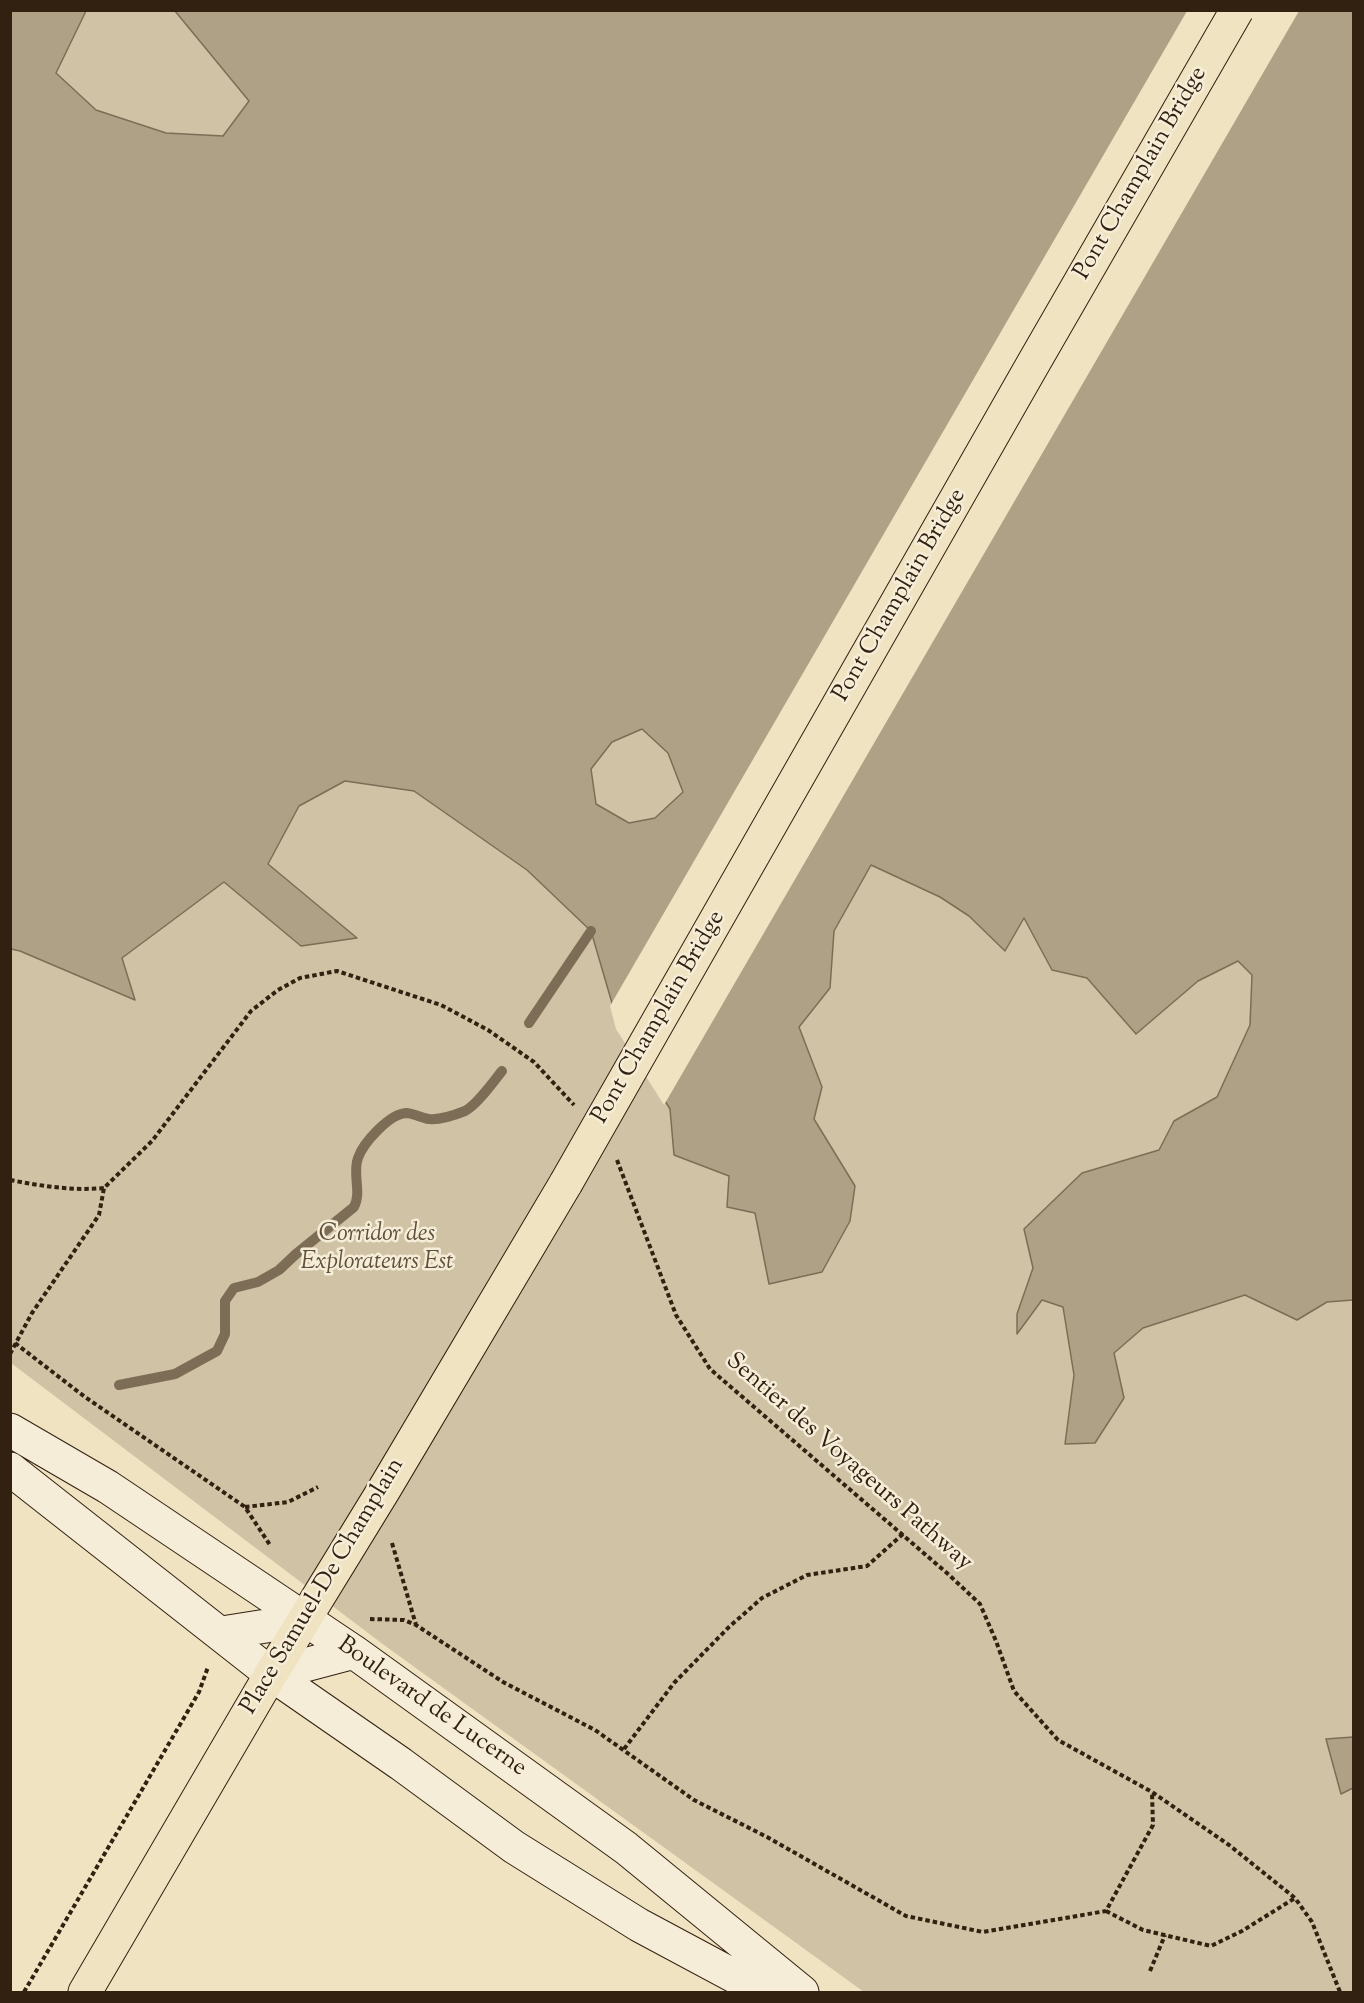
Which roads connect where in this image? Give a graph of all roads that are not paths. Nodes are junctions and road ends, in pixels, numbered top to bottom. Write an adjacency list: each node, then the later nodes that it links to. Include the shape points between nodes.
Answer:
1 (1237, 10): 2 (main road, Pont Champlain Bridge, bridge)
2 (566, 1183): 5 (main road, Place Samuel-De Champlain)
3 (10, 1430): 5 (main road, Boulevard de Lucerne, via 108,1487)
4 (10, 1469): 6 (main road)
5 (304, 1620): 6 (main road); 7 (main road, Boulevard de Lucerne); 8 (main road, Place Samuel-De Champlain)
6 (222, 1633): 8 (main road)
7 (354, 1652): 8 (main road); 11 (main road, Boulevard de Lucerne, via 626,1848)
8 (271, 1674): 9 (main road, Place Samuel-De Champlain); 10 (main road, via 514,1847 639,1925)
9 (85, 1992)
10 (764, 1992)
11 (802, 1992)

